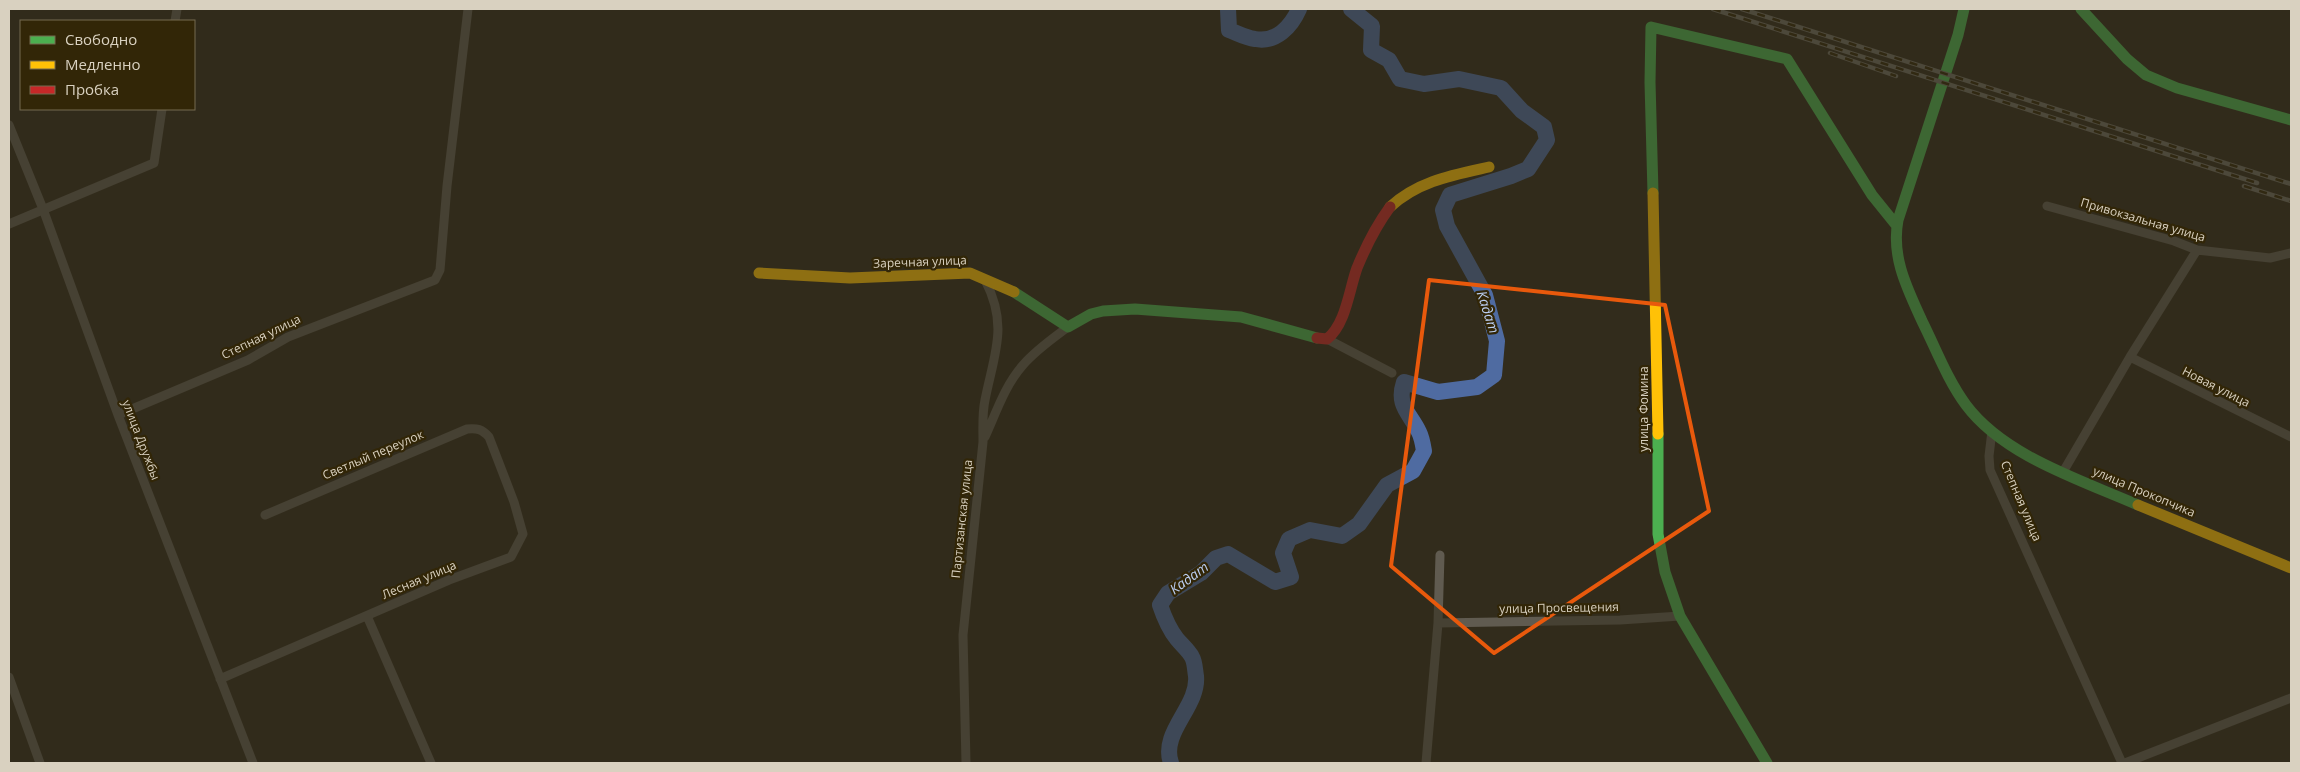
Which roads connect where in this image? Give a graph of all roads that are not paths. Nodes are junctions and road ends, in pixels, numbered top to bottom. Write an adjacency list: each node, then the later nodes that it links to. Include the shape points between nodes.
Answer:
1 (468, 9): 20 (street, Степная улица, via 440,270 435,280 288,337 248,360)
2 (1964, 9): 11 (street)
3 (2081, 9): 5 (street, via 2146,75 2177,88)
4 (162, 110): 9 (street, via 154,163)
5 (2291, 120)
6 (9, 125): 9 (street, улица Дружбы)
7 (1489, 168): 17 (street, via 1431,182 1401,196 1375,229 1359,261 1337,329)
8 (2047, 206): 12 (street, Привокзальная улица)
9 (43, 209): 10 (street); 20 (street, улица Дружбы)
10 (9, 224)
11 (1897, 226): 21 (street, via 1898,255 1913,300 1951,383 1976,418); 30 (street, улица Фомина, via 1872,195 1787,59 1651,27 1658,534 1665,572)
12 (2197, 250): 13 (street, Привокзальная улица, via 2270,258); 18 (street)
13 (2291, 253)
14 (759, 273): 15 (street, Заречная улица, via 850,278 959,272 978,275)
15 (985, 280): 16 (street, Заречная улица, via 1010,290); 24 (street, Партизанская улица, via 994,298 998,334 996,358 985,400)
16 (1068, 327): 17 (street, via 1103,310 1154,310 1241,317); 24 (street, via 1022,366 1004,393)
17 (1327, 339): 19 (street)
18 (2130, 357): 23 (street, Новая улица); 25 (street)
19 (1392, 373)
20 (118, 415): 33 (street, улица Дружбы)
21 (1992, 431): 25 (street, улица Прокопчика); 41 (street, Степная улица, via 1988,456 1990,470)
22 (490, 437): 26 (street, Светлый переулок, via 483,430 467,428); 29 (street, Лесная улица, via 523,534 511,557)
23 (2291, 437)
24 (982, 442): 38 (street, Партизанская улица, via 963,635)
25 (2063, 472): 28 (street, улица Прокопчика)
26 (265, 515)
27 (1440, 556): 31 (street)
28 (2291, 568)
29 (367, 616): 33 (street, Лесная улица); 37 (street)
30 (1680, 616): 31 (street, улица Просвещения); 40 (street, улица Фомина)
31 (1438, 623): 39 (street)
32 (9, 676): 35 (street)
33 (220, 679): 36 (street, улица Дружбы)
34 (2291, 698): 42 (street)
35 (40, 763)
36 (253, 763)
37 (431, 763)
38 (966, 763)
39 (1426, 763)
40 (1767, 763)
41 (2122, 763)
42 (2125, 763)

